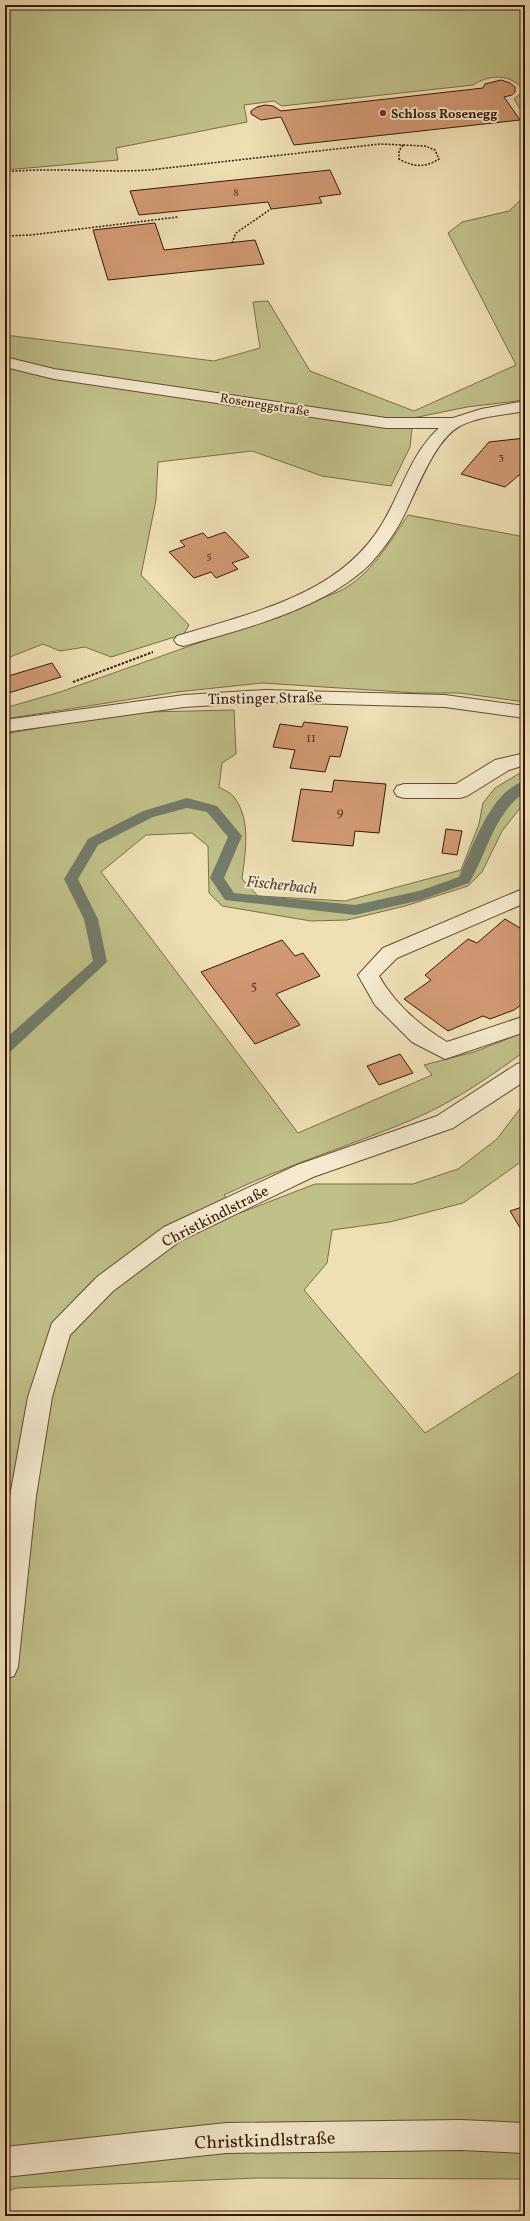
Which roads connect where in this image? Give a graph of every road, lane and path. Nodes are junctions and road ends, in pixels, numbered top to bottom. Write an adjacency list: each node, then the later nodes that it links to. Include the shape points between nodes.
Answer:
1 (403, 145): 1 (path, via 425,146 435,150 439,159 430,165 411,167 399,159 399,151); 2 (path, via 380,144 149,170 113,172 33,169)
2 (5, 172)
3 (271, 209): 6 (path, via 236,233)
4 (178, 217): 5 (path)
5 (5, 236)
6 (232, 243)
7 (5, 362): 9 (street, Roseneggstraße, via 54,374 386,423)
8 (525, 406): 9 (street, Roseneggstraße, via 487,413)
9 (454, 423): 10 (street, via 438,439 382,537 366,558 348,574 322,591 292,605)
10 (184, 640): 11 (path)
11 (70, 683)
12 (525, 712): 13 (street, Tinstinger Straße, via 445,701 265,696 184,701)
13 (5, 726)
14 (525, 759): 15 (street, via 502,765 460,791)
15 (404, 791)
16 (525, 895): 17 (street, via 390,953 368,975 382,1000 420,1036 445,1051)
17 (525, 1024)
18 (525, 1070): 19 (street, Christkindlstraße, via 445,1122 305,1171 172,1234 105,1284 60,1330 40,1397 23,1496)
19 (5, 1667)
20 (525, 2138): 21 (street, Christkindlstraße, via 462,2135 226,2138)
21 (5, 2162)

